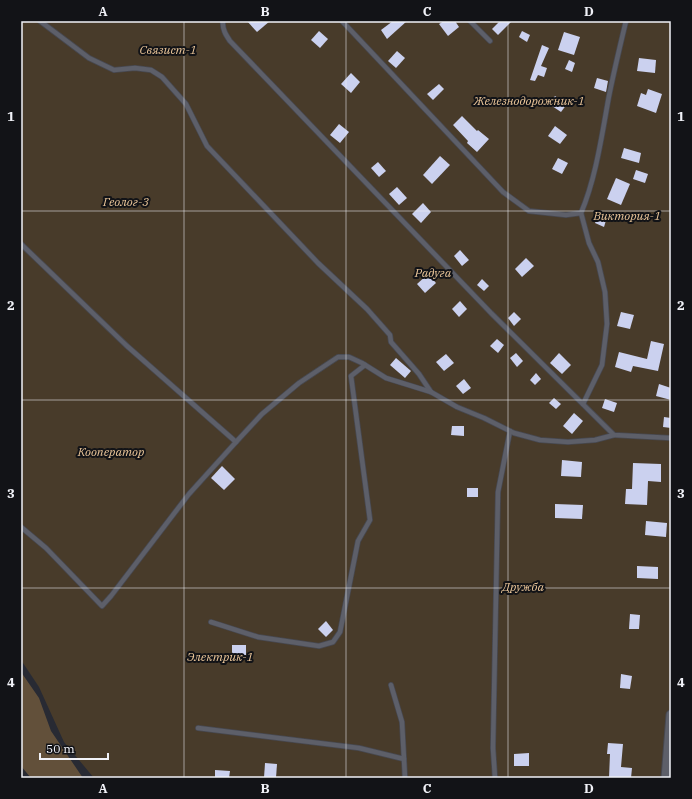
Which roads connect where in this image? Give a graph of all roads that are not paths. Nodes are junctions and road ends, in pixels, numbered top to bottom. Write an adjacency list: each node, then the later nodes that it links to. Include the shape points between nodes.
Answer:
1 (40, 21): 10 (lane, via 90,58 114,70 151,70 162,77 186,104 207,146 390,335 391,342)
2 (223, 21): 11 (lane, via 225,34 230,42 491,313)
3 (342, 21): 7 (lane, via 503,192 529,210 566,215)
4 (470, 21): 6 (lane)
5 (626, 21): 7 (lane, via 587,199)
6 (490, 41)
7 (581, 213): 11 (lane, via 589,243 598,262 605,292 608,324 602,365)
8 (21, 244): 15 (lane, via 127,346)
9 (365, 365): 10 (lane, via 386,378); 15 (lane, via 349,357 338,357 299,383 262,414); 17 (lane, via 351,376 370,520 358,541 340,632 333,642 319,646 258,636)
10 (431, 392): 12 (lane, via 456,407)
11 (583, 404): 13 (lane)
12 (510, 431): 13 (lane, via 540,440 568,442 595,440); 23 (lane, via 498,492 493,748)
13 (614, 435): 14 (lane)
14 (671, 438)
15 (236, 442): 16 (lane, via 189,494 102,606)
16 (21, 526)
17 (211, 622)
18 (391, 685): 21 (lane, via 402,722)
19 (671, 715): 24 (street)
20 (198, 728): 21 (lane, via 359,748)
21 (404, 759): 22 (lane)
22 (405, 778)
23 (495, 778)
24 (666, 778)

